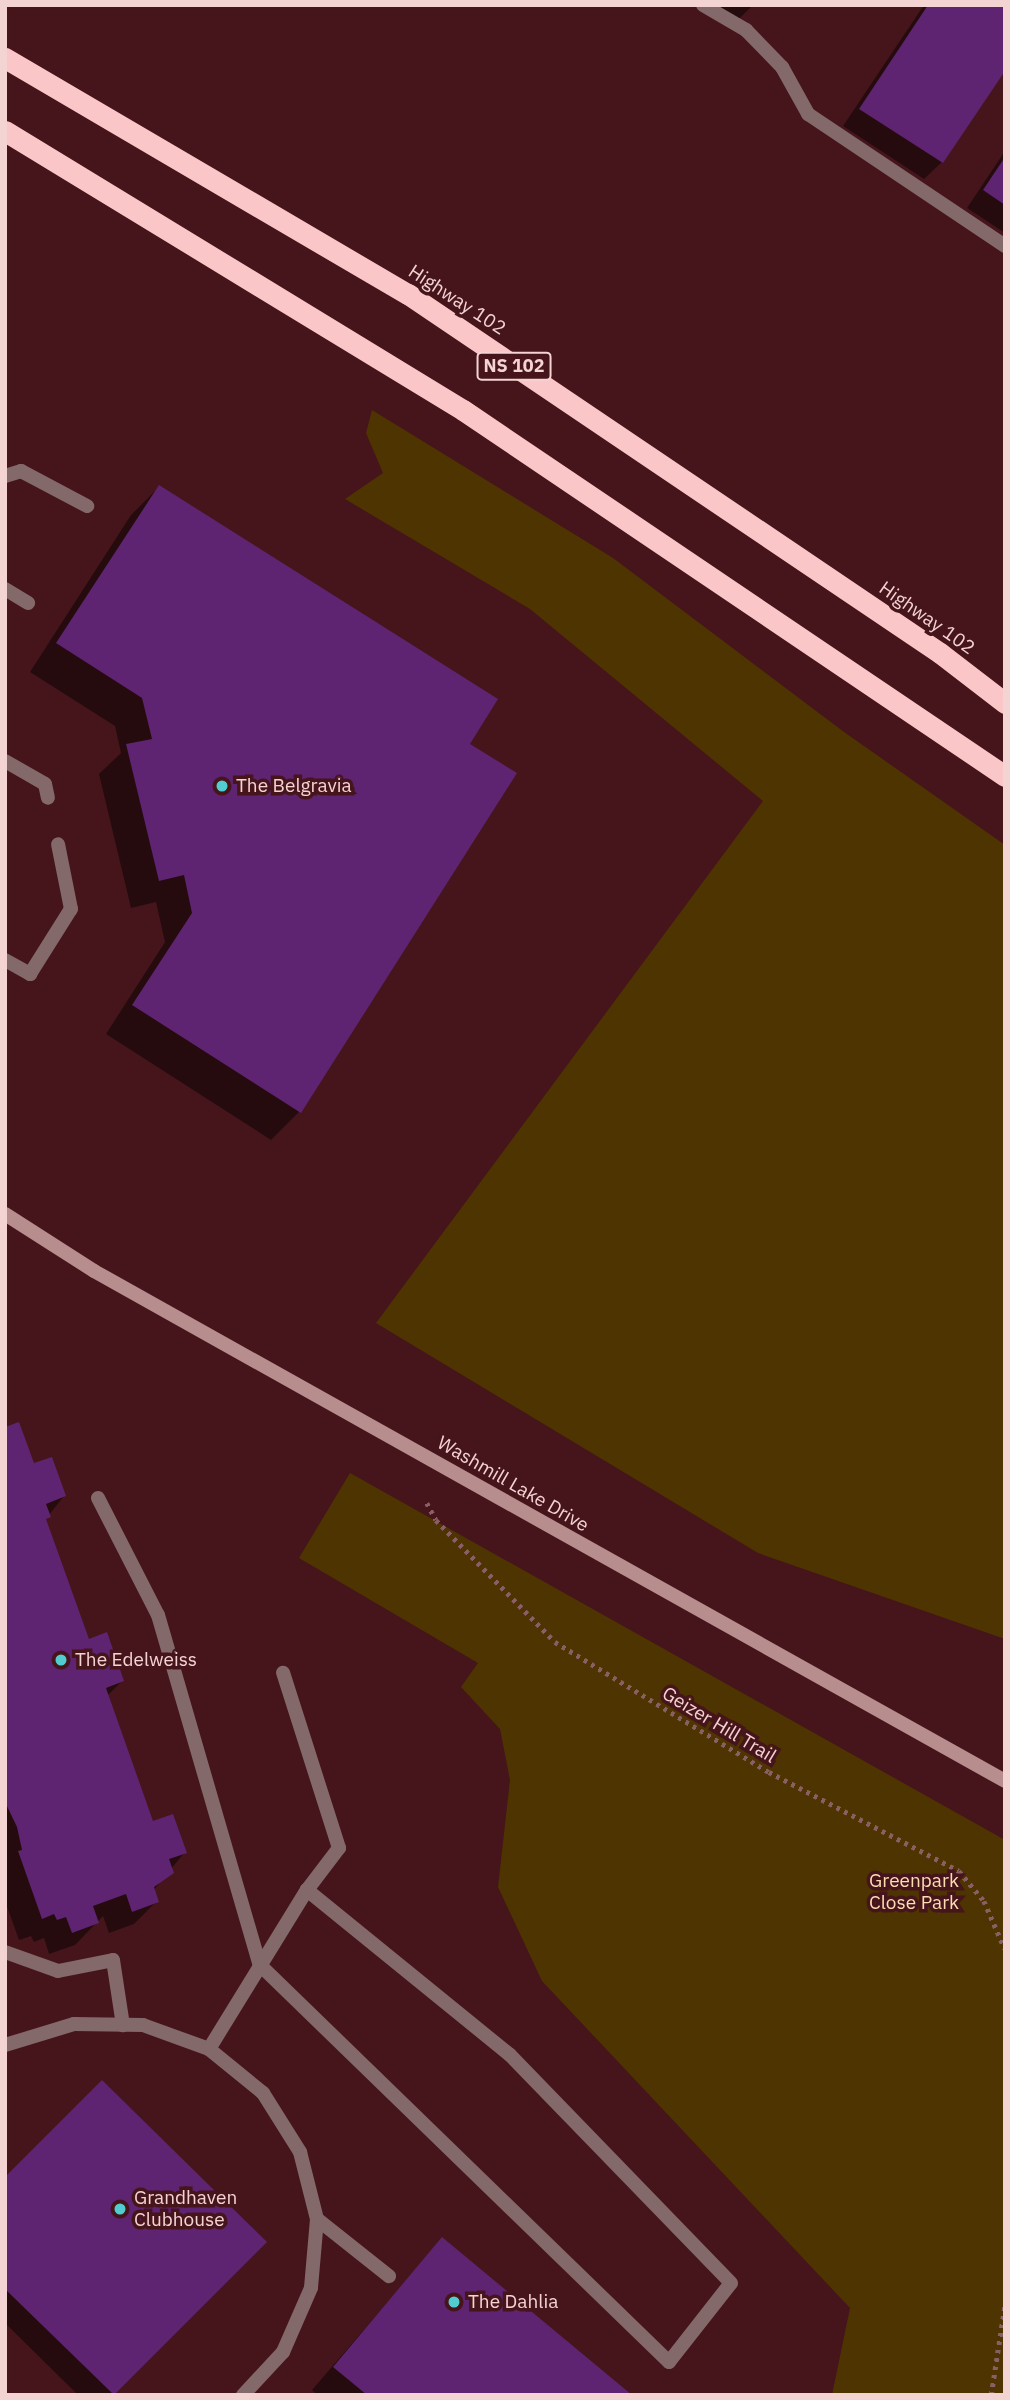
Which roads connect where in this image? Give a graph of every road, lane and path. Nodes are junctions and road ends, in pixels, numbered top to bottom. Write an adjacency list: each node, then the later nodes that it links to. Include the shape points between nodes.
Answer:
1 (703, 5): 4 (street, via 746,30 782,67 808,114)
2 (5, 58): 9 (highway, Highway 102 / NS 102, via 408,294 940,653)
3 (5, 131): 11 (highway, via 463,410)
4 (1005, 246)
5 (5, 476): 6 (street, via 21,471)
6 (87, 506)
7 (5, 589): 8 (street)
8 (28, 603)
9 (1005, 703)
10 (5, 761): 12 (street, via 45,784)
11 (1005, 776)
12 (48, 798)
13 (58, 844): 14 (street, via 71,909 30,974)
14 (5, 960)
15 (5, 1214): 19 (street, Washmill Lake Drive, via 94,1272)
16 (98, 1498): 23 (street, via 158,1615)
17 (427, 1503): 21 (path, Geizer Hill Trail, via 436,1520 555,1642 769,1772 959,1871 984,1901)
18 (283, 1673): 20 (street, via 338,1848)
19 (1005, 1781)
20 (307, 1890): 23 (street); 23 (street, via 510,2055 731,2283 669,2362)
21 (1005, 1949)
22 (5, 1952): 24 (street, via 58,1971 113,1961)
23 (260, 1965): 26 (street)
24 (123, 2025): 25 (street, via 74,2024); 26 (street, via 143,2025)
25 (5, 2045)
26 (209, 2049): 27 (street, via 263,2093 300,2152)
27 (317, 2218): 28 (street); 30 (street, via 311,2288 283,2352)
28 (389, 2276)
29 (1005, 2304): 31 (path)
30 (243, 2395)
31 (991, 2395)

